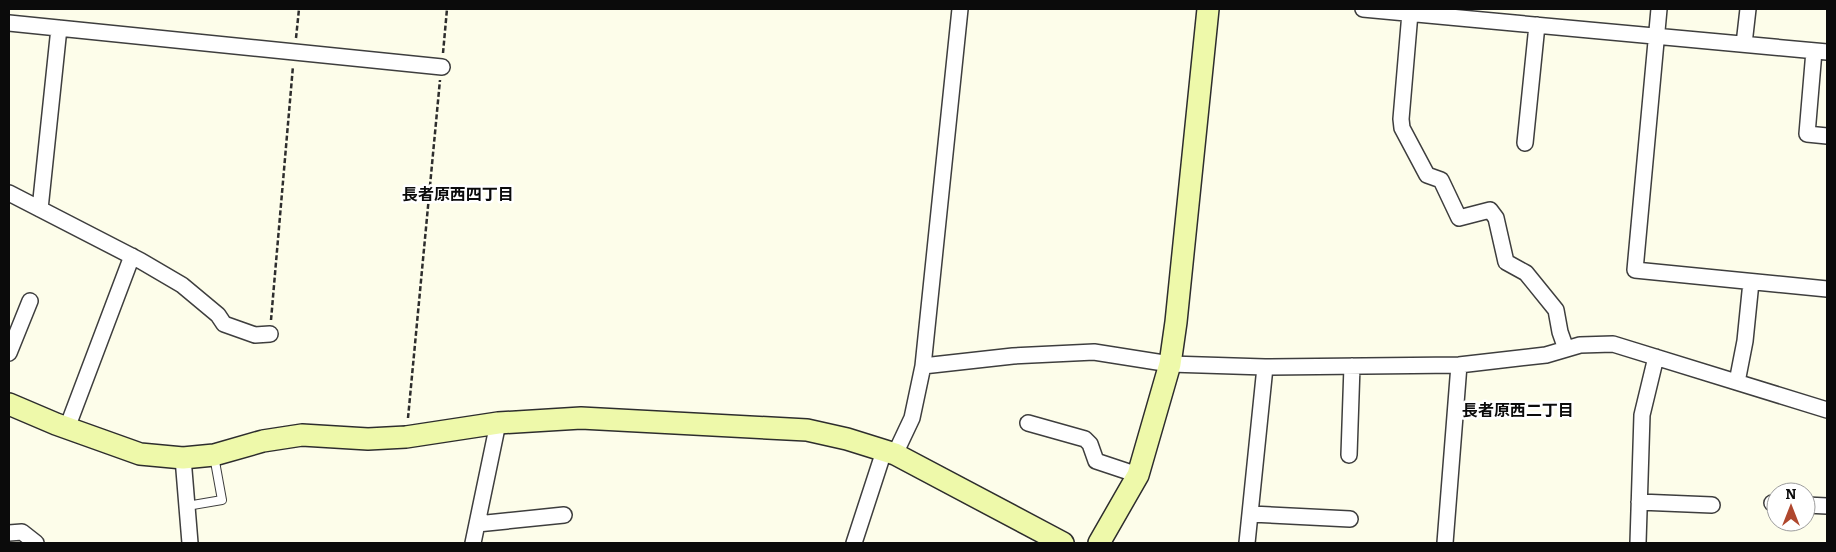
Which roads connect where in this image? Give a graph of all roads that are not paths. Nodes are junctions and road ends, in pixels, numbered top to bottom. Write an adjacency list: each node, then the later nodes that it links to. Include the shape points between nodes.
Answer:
1 (960, 9): 29 (street)
2 (1208, 9): 27 (street)
3 (1363, 9): 6 (street)
4 (1659, 9): 11 (street)
5 (1748, 9): 12 (street)
6 (1410, 13): 7 (street); 24 (street, via 1402,128 1426,175 1440,180 1459,218 1490,210 1496,218 1506,262 1526,273 1556,310)
7 (1490, 14): 9 (street)
8 (9, 23): 10 (street)
9 (1537, 24): 11 (street); 16 (street)
10 (59, 28): 14 (street); 18 (street)
11 (1657, 36): 12 (street); 20 (street, via 1635,270)
12 (1744, 44): 13 (street)
13 (1821, 51): 15 (street, via 1807,134)
14 (442, 67)
15 (1827, 136)
16 (1525, 143)
17 (9, 193): 18 (street)
18 (40, 209): 19 (street)
19 (132, 256): 23 (street, via 182,285 218,315 224,324 255,335); 37 (street)
20 (1751, 282): 21 (street); 32 (street)
21 (1827, 289)
22 (30, 300): 25 (street)
23 (270, 334)
24 (1566, 349): 26 (street, via 1613,344); 28 (street, via 1546,355)
25 (9, 353)
26 (1656, 356): 32 (street); 43 (street, via 1642,415)
27 (1170, 364): 29 (street, via 1094,352 1013,356); 31 (street); 42 (street)
28 (1459, 365): 30 (street); 58 (street)
29 (924, 366): 38 (street, via 912,418)
30 (1352, 366): 31 (street); 40 (street)
31 (1265, 367): 46 (street)
32 (1737, 382): 34 (street)
33 (9, 404): 37 (street)
34 (1827, 410)
35 (498, 423): 38 (street, via 581,418 759,426 807,430); 39 (street, via 406,437 368,439 302,434); 49 (street)
36 (1028, 423): 42 (street, via 1085,439 1096,461)
37 (66, 428): 41 (street, via 140,454)
38 (890, 453): 54 (street); 55 (street)
39 (214, 455): 41 (street); 45 (lane, via 222,500)
40 (1349, 455)
41 (182, 458): 45 (street)
42 (1138, 475): 56 (street)
43 (1639, 502): 44 (street); 59 (street)
44 (1712, 505)
45 (187, 506): 52 (street)
46 (1251, 514): 48 (street); 57 (street)
47 (564, 515): 49 (street)
48 (1350, 519)
49 (477, 524): 53 (street)
50 (9, 533): 51 (street, via 22,532)
51 (36, 543)
52 (190, 543)
53 (473, 543)
54 (854, 543)
55 (1063, 543)
56 (1099, 543)
57 (1247, 543)
58 (1444, 543)
59 (1638, 543)

